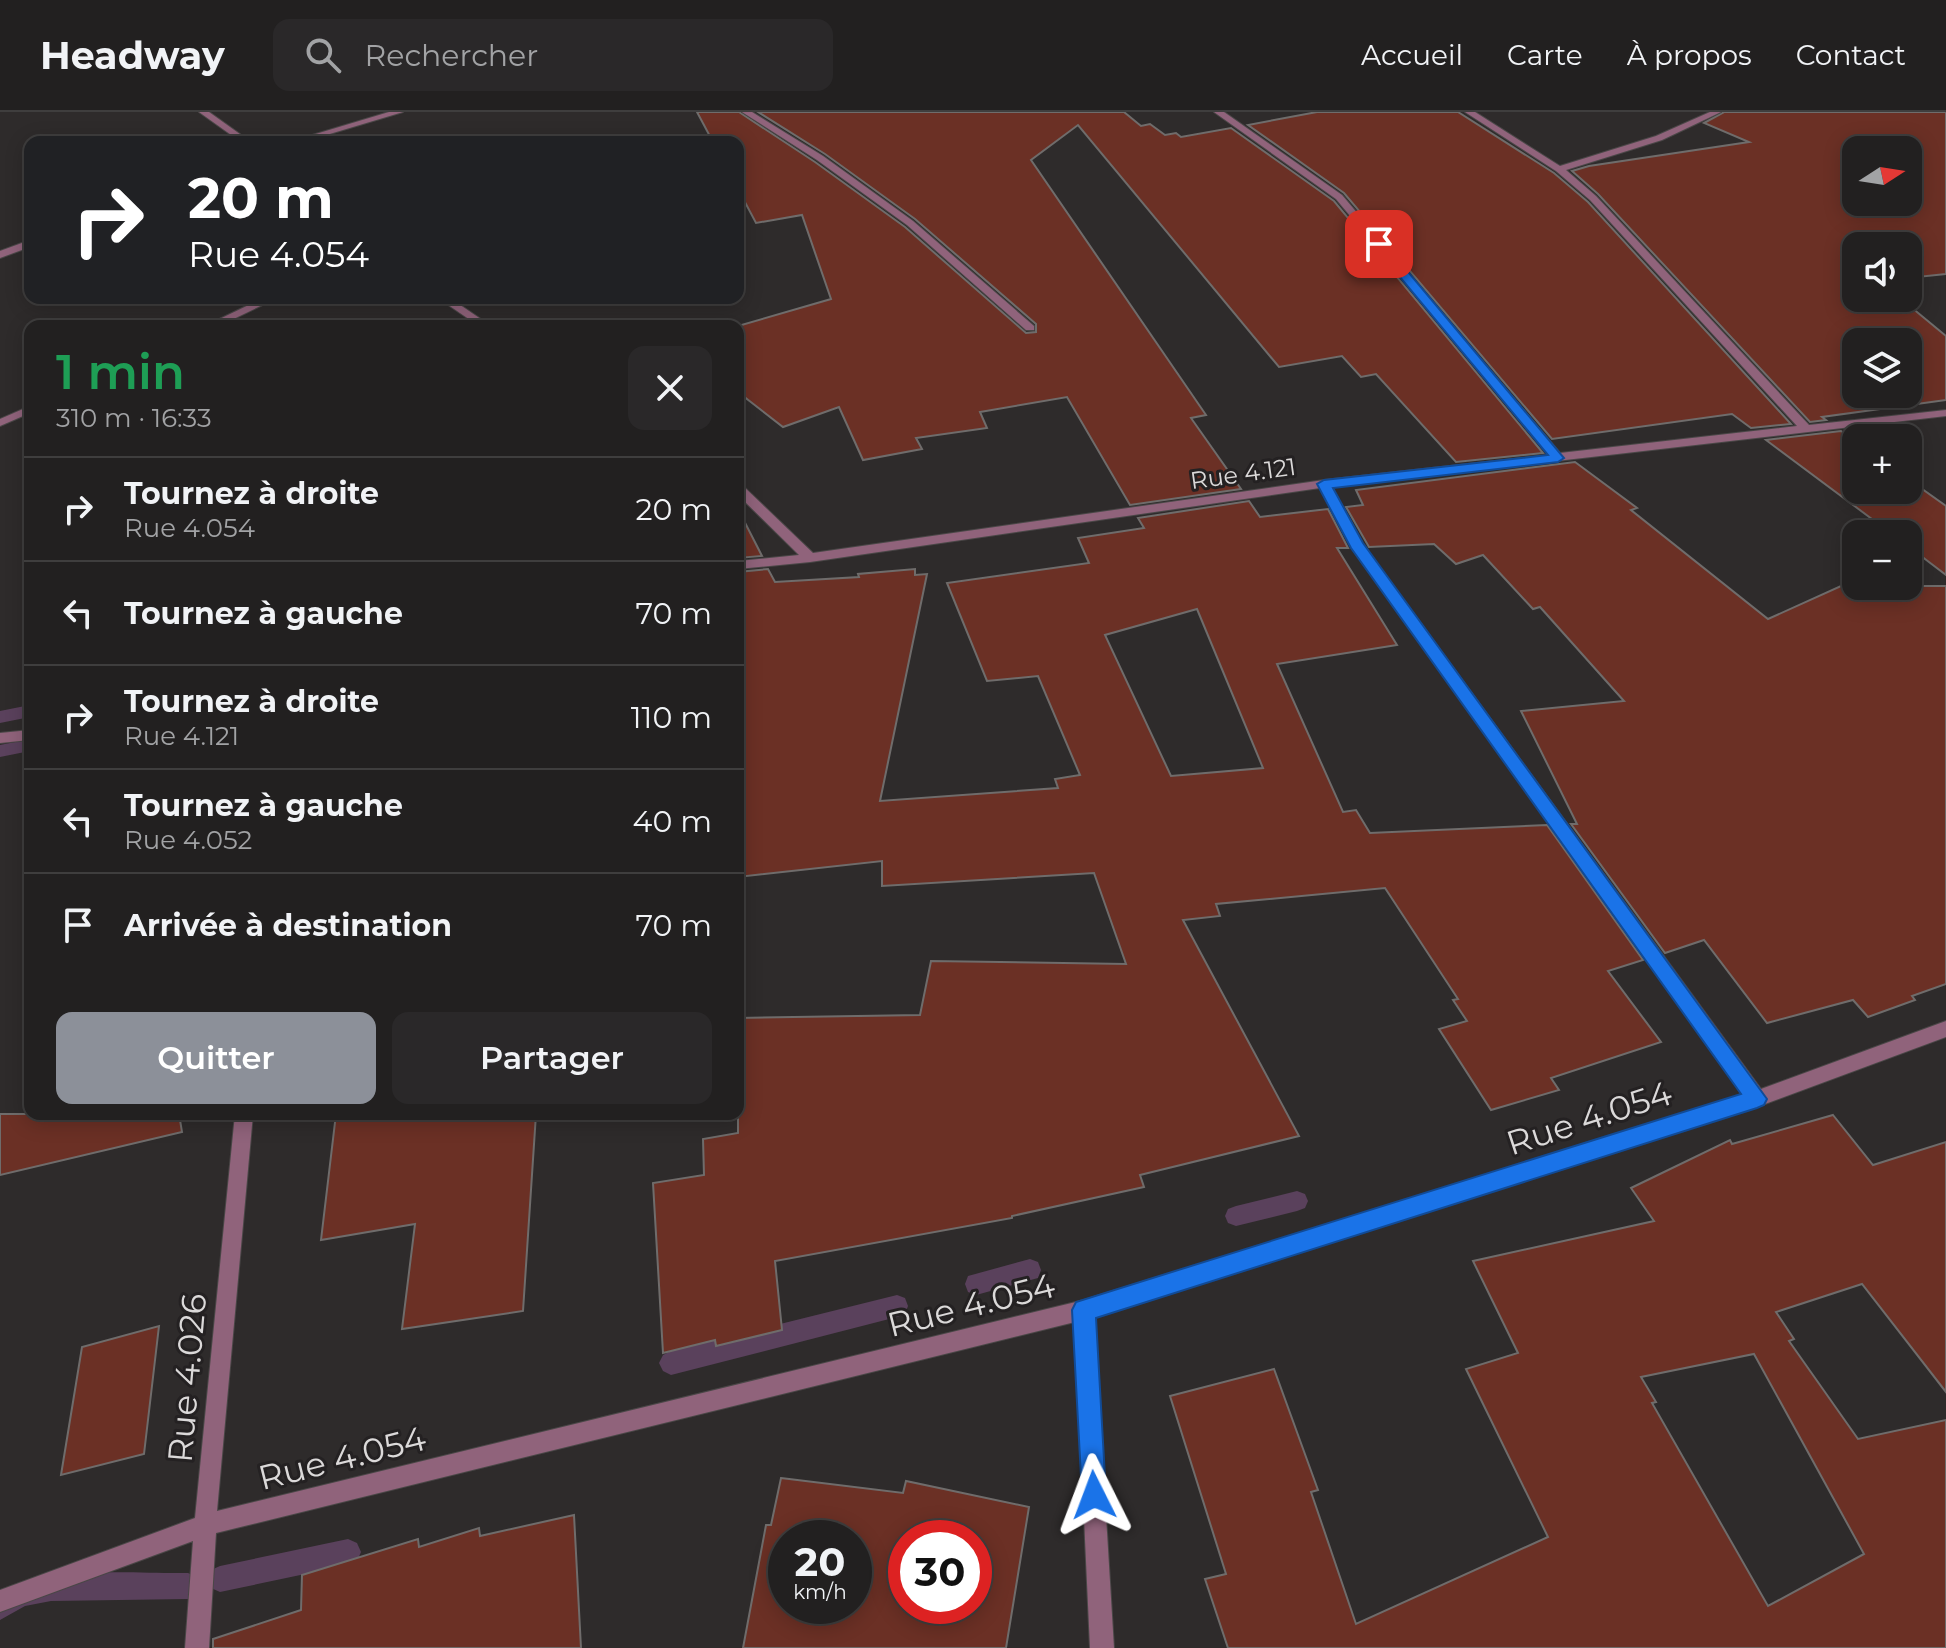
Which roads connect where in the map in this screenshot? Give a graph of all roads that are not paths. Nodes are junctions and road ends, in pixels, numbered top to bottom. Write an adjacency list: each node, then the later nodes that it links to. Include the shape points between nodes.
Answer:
1 (203, 112): 7 (street)
2 (399, 112): 8 (street)
3 (746, 112): 16 (street, via 910,223)
4 (1218, 112): 21 (street, via 1339,197)
5 (1469, 112): 9 (street)
6 (1717, 112): 9 (street, via 1659,138)
7 (238, 136)
8 (314, 136)
9 (1559, 169): 20 (street, via 1593,198)
10 (24, 245): 11 (street)
11 (0, 255)
12 (259, 304): 14 (street)
13 (452, 304): 15 (street)
14 (223, 320)
15 (477, 320)
16 (1030, 328)
17 (24, 412): 19 (street)
18 (1946, 413): 20 (street, Rue 4.121)
19 (0, 423)
20 (1807, 430): 21 (street, Rue 4.121)
21 (1558, 458): 22 (street, Rue 4.121)
22 (1324, 484): 24 (street, Rue 4.121); 29 (street, via 1356,544)
23 (744, 494): 24 (street)
24 (810, 558): 25 (street, Rue 4.121)
25 (744, 564)
26 (24, 736): 27 (street)
27 (0, 738)
28 (1946, 1029): 29 (street, Rue 4.054)
29 (1757, 1099): 31 (street, Rue 4.054)
30 (243, 1120): 32 (street, Rue 4.026)
31 (1084, 1310): 32 (street, Rue 4.054); 35 (street)
32 (205, 1525): 33 (street, Rue 4.054); 34 (street, Rue 4.026)
33 (0, 1601)
34 (197, 1648)
35 (1102, 1648)

